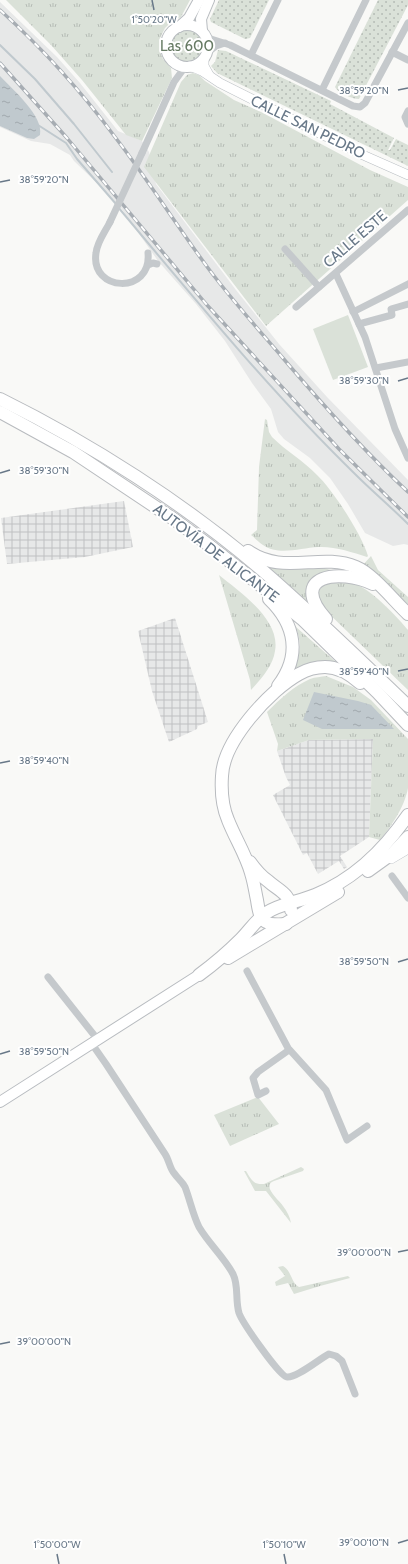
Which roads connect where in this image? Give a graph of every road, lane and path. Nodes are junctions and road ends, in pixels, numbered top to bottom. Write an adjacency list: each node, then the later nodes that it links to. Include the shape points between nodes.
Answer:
1 (278, 0): 10 (street)
2 (366, 0): 14 (street)
3 (205, 2): 5 (main road); 6 (main road, via 201,19)
4 (408, 23): 8 (street)
5 (178, 27): 6 (main road, via 194,26); 12 (main road, via 167,40 167,52 173,61)
6 (204, 34): 7 (street); 9 (main road, via 208,43)
7 (225, 43): 9 (street, via 216,46); 10 (street)
8 (392, 52): 11 (street); 14 (street, via 365,103 360,107)
9 (206, 55): 12 (main road, via 196,65); 13 (main road, via 204,66)
10 (251, 55): 14 (street)
11 (408, 60)
12 (190, 66): 13 (main road, CALLE SAN PEDRO); 22 (street, bridge, via 182,71 174,82 97,247 96,261 102,275 110,281 129,283 141,275)
13 (210, 76): 17 (main road, CALLE SAN PEDRO, via 220,84)
14 (322, 90)
15 (408, 111): 16 (street, via 405,117)
16 (408, 124)
17 (408, 175)
18 (408, 210): 23 (street, CALLE ESTE)
19 (285, 249): 25 (street, CALLE ESTE)
20 (148, 253): 22 (street)
21 (157, 264): 22 (street)
22 (148, 265)
23 (336, 274): 25 (street, CALLE ESTE); 28 (street)
24 (408, 284): 28 (street)
25 (319, 287): 27 (street, CALLE ESTE)
26 (408, 304): 29 (street, via 391,309 392,315)
27 (296, 307)
28 (353, 312): 29 (street)
29 (359, 324): 31 (street)
30 (408, 362): 31 (street)
31 (376, 368): 34 (street, via 395,430)
32 (0, 399): 35 (highway, AUTOVÍA DE ALICANTE, via 106,458)
33 (0, 412): 36 (highway, AUTOVÍA DE ALICANTE, via 74,452 206,543)
34 (408, 458)
35 (216, 534): 37 (highway, via 230,538 256,556 270,562 337,562 357,567 377,582); 39 (highway, AUTOVÍA DE ALICANTE)
36 (253, 580): 40 (highway, via 286,619 292,634 290,666); 41 (highway, AUTOVÍA DE ALICANTE, via 302,619)
37 (388, 595): 38 (highway); 39 (highway, via 373,584 354,577 330,576 317,582 312,593 314,603)
38 (408, 614)
39 (334, 634): 42 (highway, AUTOVÍA DE ALICANTE)
40 (265, 702): 41 (highway, via 299,674 326,667 344,672); 47 (highway, via 239,732 229,749 222,774 224,809)
41 (389, 706): 43 (highway, AUTOVÍA DE ALICANTE)
42 (408, 706)
43 (408, 725)
44 (408, 815): 51 (highway, via 396,833 368,862)
45 (408, 838): 48 (highway, via 393,853)
46 (408, 849): 48 (main road)
47 (244, 855): 50 (highway, via 263,877); 52 (highway, via 250,868)
48 (362, 876): 56 (highway)
49 (392, 876): 53 (street)
50 (282, 890): 51 (highway, via 303,894); 52 (highway); 54 (highway)
51 (323, 892): 54 (highway)
52 (256, 897): 55 (highway); 57 (highway)
53 (408, 898)
54 (290, 903): 55 (highway, via 275,908); 56 (highway, via 290,914)
55 (260, 918): 56 (highway, via 269,924); 57 (highway)
56 (286, 924): 59 (highway)
57 (245, 935): 59 (highway)
58 (248, 971): 62 (street)
59 (199, 975): 61 (main road)
60 (48, 977): 61 (street)
61 (95, 1042): 64 (main road); 66 (street, via 106,1064 168,1159 173,1172 183,1183 200,1228 233,1274 242,1320 270,1360 288,1378 329,1354 336,1356 342,1361)
62 (290, 1050): 63 (street, via 253,1078 258,1095); 65 (street, via 326,1090 347,1140)
63 (266, 1091)
64 (0, 1102)
65 (367, 1126)
66 (355, 1394)

